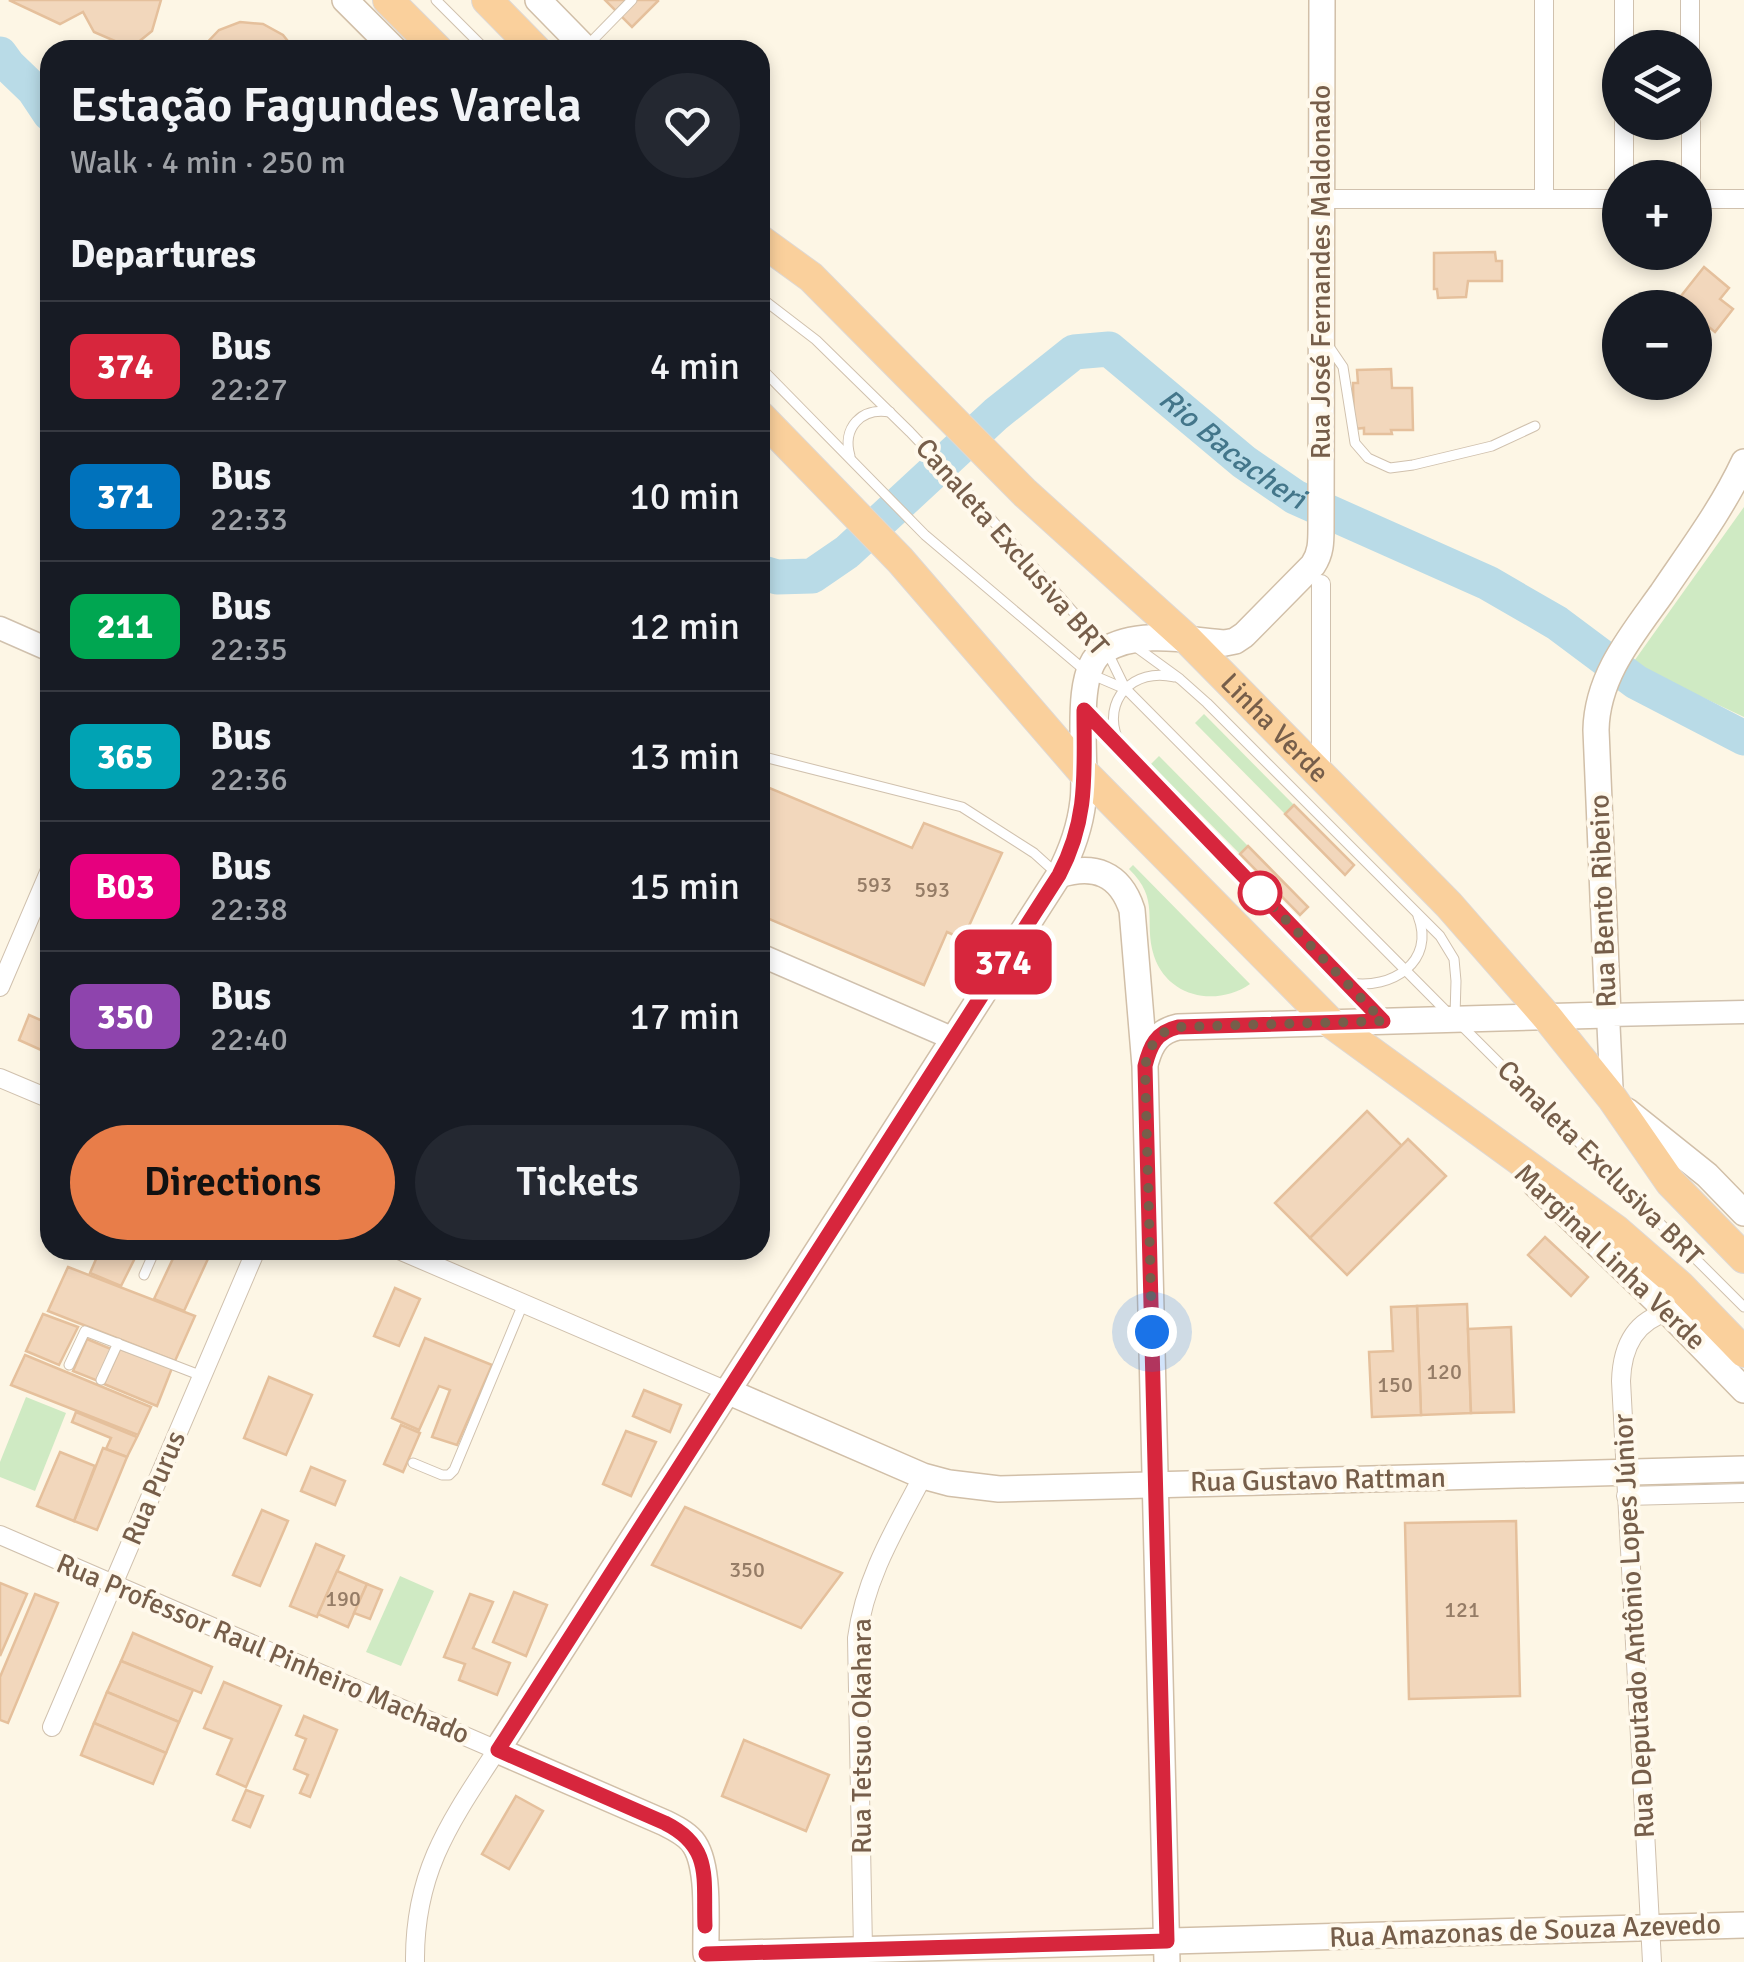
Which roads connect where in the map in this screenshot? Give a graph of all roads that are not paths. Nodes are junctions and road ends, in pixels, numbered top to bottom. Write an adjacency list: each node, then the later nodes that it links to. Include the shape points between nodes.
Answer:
1 (345, 0): 13 (main road)
2 (388, 0): 14 (highway)
3 (436, 0): 15 (lane)
4 (486, 0): 16 (highway)
5 (632, 0): 18 (lane)
6 (1322, 0): 19 (main road, Rua José Fernandes Maldonado)
7 (1544, 0): 20 (street)
8 (1624, 0): 11 (street)
9 (1690, 0): 12 (street)
10 (552, 5): 17 (main road)
11 (1624, 30)
12 (1690, 30)
13 (385, 40)
14 (428, 40)
15 (476, 40)
16 (526, 40)
17 (579, 40)
18 (594, 40)
19 (1322, 199): 20 (street); 28 (main road, Rua José Fernandes Maldonado)
20 (1544, 199): 21 (street)
21 (1602, 199)
22 (1712, 199): 23 (street)
23 (1744, 199)
24 (770, 235): 26 (main road)
25 (770, 247): 26 (highway, Linha Verde)
26 (811, 277): 37 (highway, Linha Verde, via 1044,510)
27 (770, 305): 30 (lane, Canaleta Exclusiva BRT)
28 (1321, 334): 32 (lane, via 1343,367 1356,443 1390,468 1492,446); 37 (main road, Rua José Fernandes Maldonado, via 1321,548 1313,565 1244,635 1226,643)
29 (770, 377): 33 (lane, Canaleta Exclusiva BRT)
30 (890, 412): 33 (lane, via 870,412 854,422); 38 (lane, Canaleta Exclusiva BRT)
31 (770, 426): 46 (highway, via 900,560)
32 (1535, 426)
33 (851, 458): 40 (lane, Canaleta Exclusiva BRT, via 925,536)
34 (1744, 462): 56 (main road, Rua Bento Ribeiro, via 1623,648 1598,704)
35 (1321, 584): 47 (street)
36 (0, 628): 39 (street)
37 (1188, 640): 38 (main road, Rua José Fernandes Maldonado); 47 (highway, Linha Verde)
38 (1118, 645): 40 (main road, via 1094,658); 41 (lane, Canaleta Exclusiva BRT); 42 (lane, Canaleta Exclusiva BRT)
39 (40, 646)
40 (1088, 673): 42 (lane, Canaleta Exclusiva BRT); 43 (main road)
41 (1180, 679): 42 (lane, via 1141,677); 50 (lane, Canaleta Exclusiva BRT)
42 (1125, 688): 44 (lane, via 1112,728); 52 (lane, Canaleta Exclusiva BRT)
43 (1084, 710): 44 (lane); 46 (main road)
44 (1120, 747): 53 (lane)
45 (770, 758): 48 (lane, via 962,806)
46 (1084, 773): 48 (main road, via 1080,823); 60 (highway)
47 (1322, 773): 57 (highway, Linha Verde)
48 (1059, 875): 61 (main road); 62 (main road, via 1090,870 1114,880 1128,896)
49 (40, 893): 54 (street)
50 (1417, 914): 52 (lane, via 1421,943); 58 (lane, Canaleta Exclusiva BRT, via 1454,959)
51 (770, 959): 61 (street)
52 (1406, 970): 53 (lane, via 1378,984); 58 (lane, Canaleta Exclusiva BRT)
53 (1347, 982): 59 (lane)
54 (0, 987)
55 (1744, 1012): 56 (street)
56 (1608, 1015): 57 (main road); 65 (street, Rua Bento Ribeiro)
57 (1548, 1017): 58 (main road); 65 (highway, Linha Verde)
58 (1454, 1019): 59 (main road); 74 (lane, Canaleta Exclusiva BRT)
59 (1383, 1021): 60 (main road)
60 (1330, 1022): 62 (main road, via 1168,1029 1153,1042); 66 (highway)
61 (954, 1038): 82 (main road)
62 (1145, 1066): 86 (main road)
63 (0, 1078): 64 (street)
64 (40, 1096)
65 (1612, 1098): 67 (main road); 68 (highway, Linha Verde, via 1670,1182)
66 (1475, 1126): 75 (main road, Marginal Linha Verde); 77 (highway, via 1637,1247)
67 (1744, 1212)
68 (1744, 1258)
69 (151, 1260): 72 (lane)
70 (252, 1260): 79 (street, Rua Purus)
71 (422, 1260): 73 (street, Rua Gustavo Rattman)
72 (144, 1276)
73 (523, 1304): 82 (street, Rua Gustavo Rattman); 83 (lane, via 454,1470 442,1475)
74 (1744, 1307)
75 (1668, 1312): 81 (main road, Marginal Linha Verde); 87 (street, Rua Deputado Antônio Lopes Júnior, via 1643,1323 1625,1350)
76 (118, 1343): 78 (lane, via 85,1331); 79 (lane); 80 (lane)
77 (1744, 1352)
78 (69, 1365)
79 (202, 1376): 90 (street, Rua Purus)
80 (101, 1380)
81 (1744, 1390)
82 (727, 1392): 85 (main road, Rua Gustavo Rattman); 92 (main road)
83 (413, 1463)
84 (1744, 1470): 87 (main road, Rua Gustavo Rattman)
85 (923, 1476): 86 (main road, Rua Gustavo Rattman, via 999,1489); 95 (street, Rua Tetsuo Okahara, via 873,1573 857,1638)
86 (1156, 1484): 87 (main road, Rua Gustavo Rattman); 96 (main road)
87 (1626, 1484): 88 (street); 94 (street, Rua Deputado Antônio Lopes Júnior)
88 (1744, 1492)
89 (0, 1535): 90 (street, Rua Professor Raul Pinheiro Machado)
90 (113, 1584): 91 (street, Rua Purus); 92 (street, Rua Professor Raul Pinheiro Machado)
91 (52, 1727)
92 (498, 1750): 97 (main road, Rua Professor Raul Pinheiro Machado, via 686,1835 703,1869); 98 (street, via 436,1849 418,1912)
93 (1744, 1924): 94 (main road, Rua Amazonas de Souza Azevedo)
94 (1650, 1927): 96 (main road, Rua Amazonas de Souza Azevedo); 99 (street, Rua Deputado Antônio Lopes Júnior)
95 (863, 1950): 96 (main road, Rua Amazonas de Souza Azevedo); 97 (main road, Rua Amazonas de Souza Azevedo)
96 (1167, 1951)
97 (706, 1958)
98 (415, 1962)
99 (1652, 1962)

